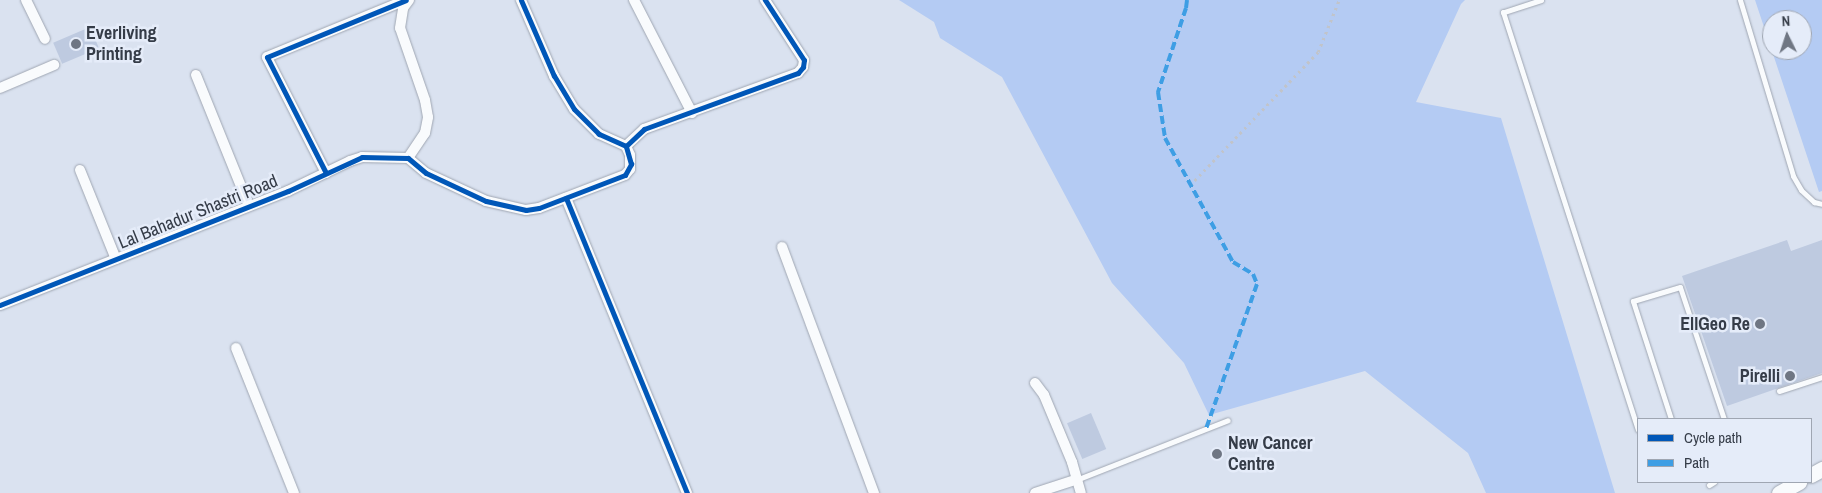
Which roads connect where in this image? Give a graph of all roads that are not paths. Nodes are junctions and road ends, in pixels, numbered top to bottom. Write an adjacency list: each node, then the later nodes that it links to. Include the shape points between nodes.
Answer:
1 (26, 0): 8 (street)
2 (408, 0): 14 (street, via 403,8 400,28 428,117 425,133); 16 (street, via 267,57)
3 (521, 0): 13 (street, via 554,76 574,109 599,134)
4 (634, 0): 12 (street)
5 (765, 0): 12 (street, via 804,60 803,67 798,73)
6 (1541, 0): 30 (lane, via 1503,12)
7 (1740, 0): 18 (lane, via 1793,176 1801,190 1814,202)
8 (45, 39)
9 (54, 65): 11 (street)
10 (196, 75): 19 (street)
11 (0, 88)
12 (692, 113): 13 (street, via 644,129)
13 (626, 146): 17 (street, via 631,164 625,175)
14 (408, 158): 16 (street, Lal Bahadur Shastri Road, via 362,157); 17 (street, via 426,173 486,202 526,210)
15 (80, 170): 21 (street)
16 (326, 173): 19 (street, Lal Bahadur Shastri Road)
17 (566, 198): 34 (street)
18 (1822, 204)
19 (250, 206): 21 (street, Lal Bahadur Shastri Road)
20 (782, 247): 35 (street)
21 (116, 259): 22 (street, Lal Bahadur Shastri Road)
22 (0, 305)
23 (236, 348): 33 (street)
24 (1822, 377): 26 (lane)
25 (1035, 384): 31 (street, via 1044,396 1072,462)
26 (1779, 392)
27 (1671, 418): 28 (lane, via 1633,301 1680,287)
28 (1724, 418)
29 (1228, 420): 31 (lane)
30 (1637, 427)
31 (1075, 480): 36 (street); 37 (street)
32 (1797, 483): 38 (main road)
33 (294, 493)
34 (687, 493)
35 (874, 493)
36 (1035, 493)
37 (1081, 493)
38 (1778, 493)

